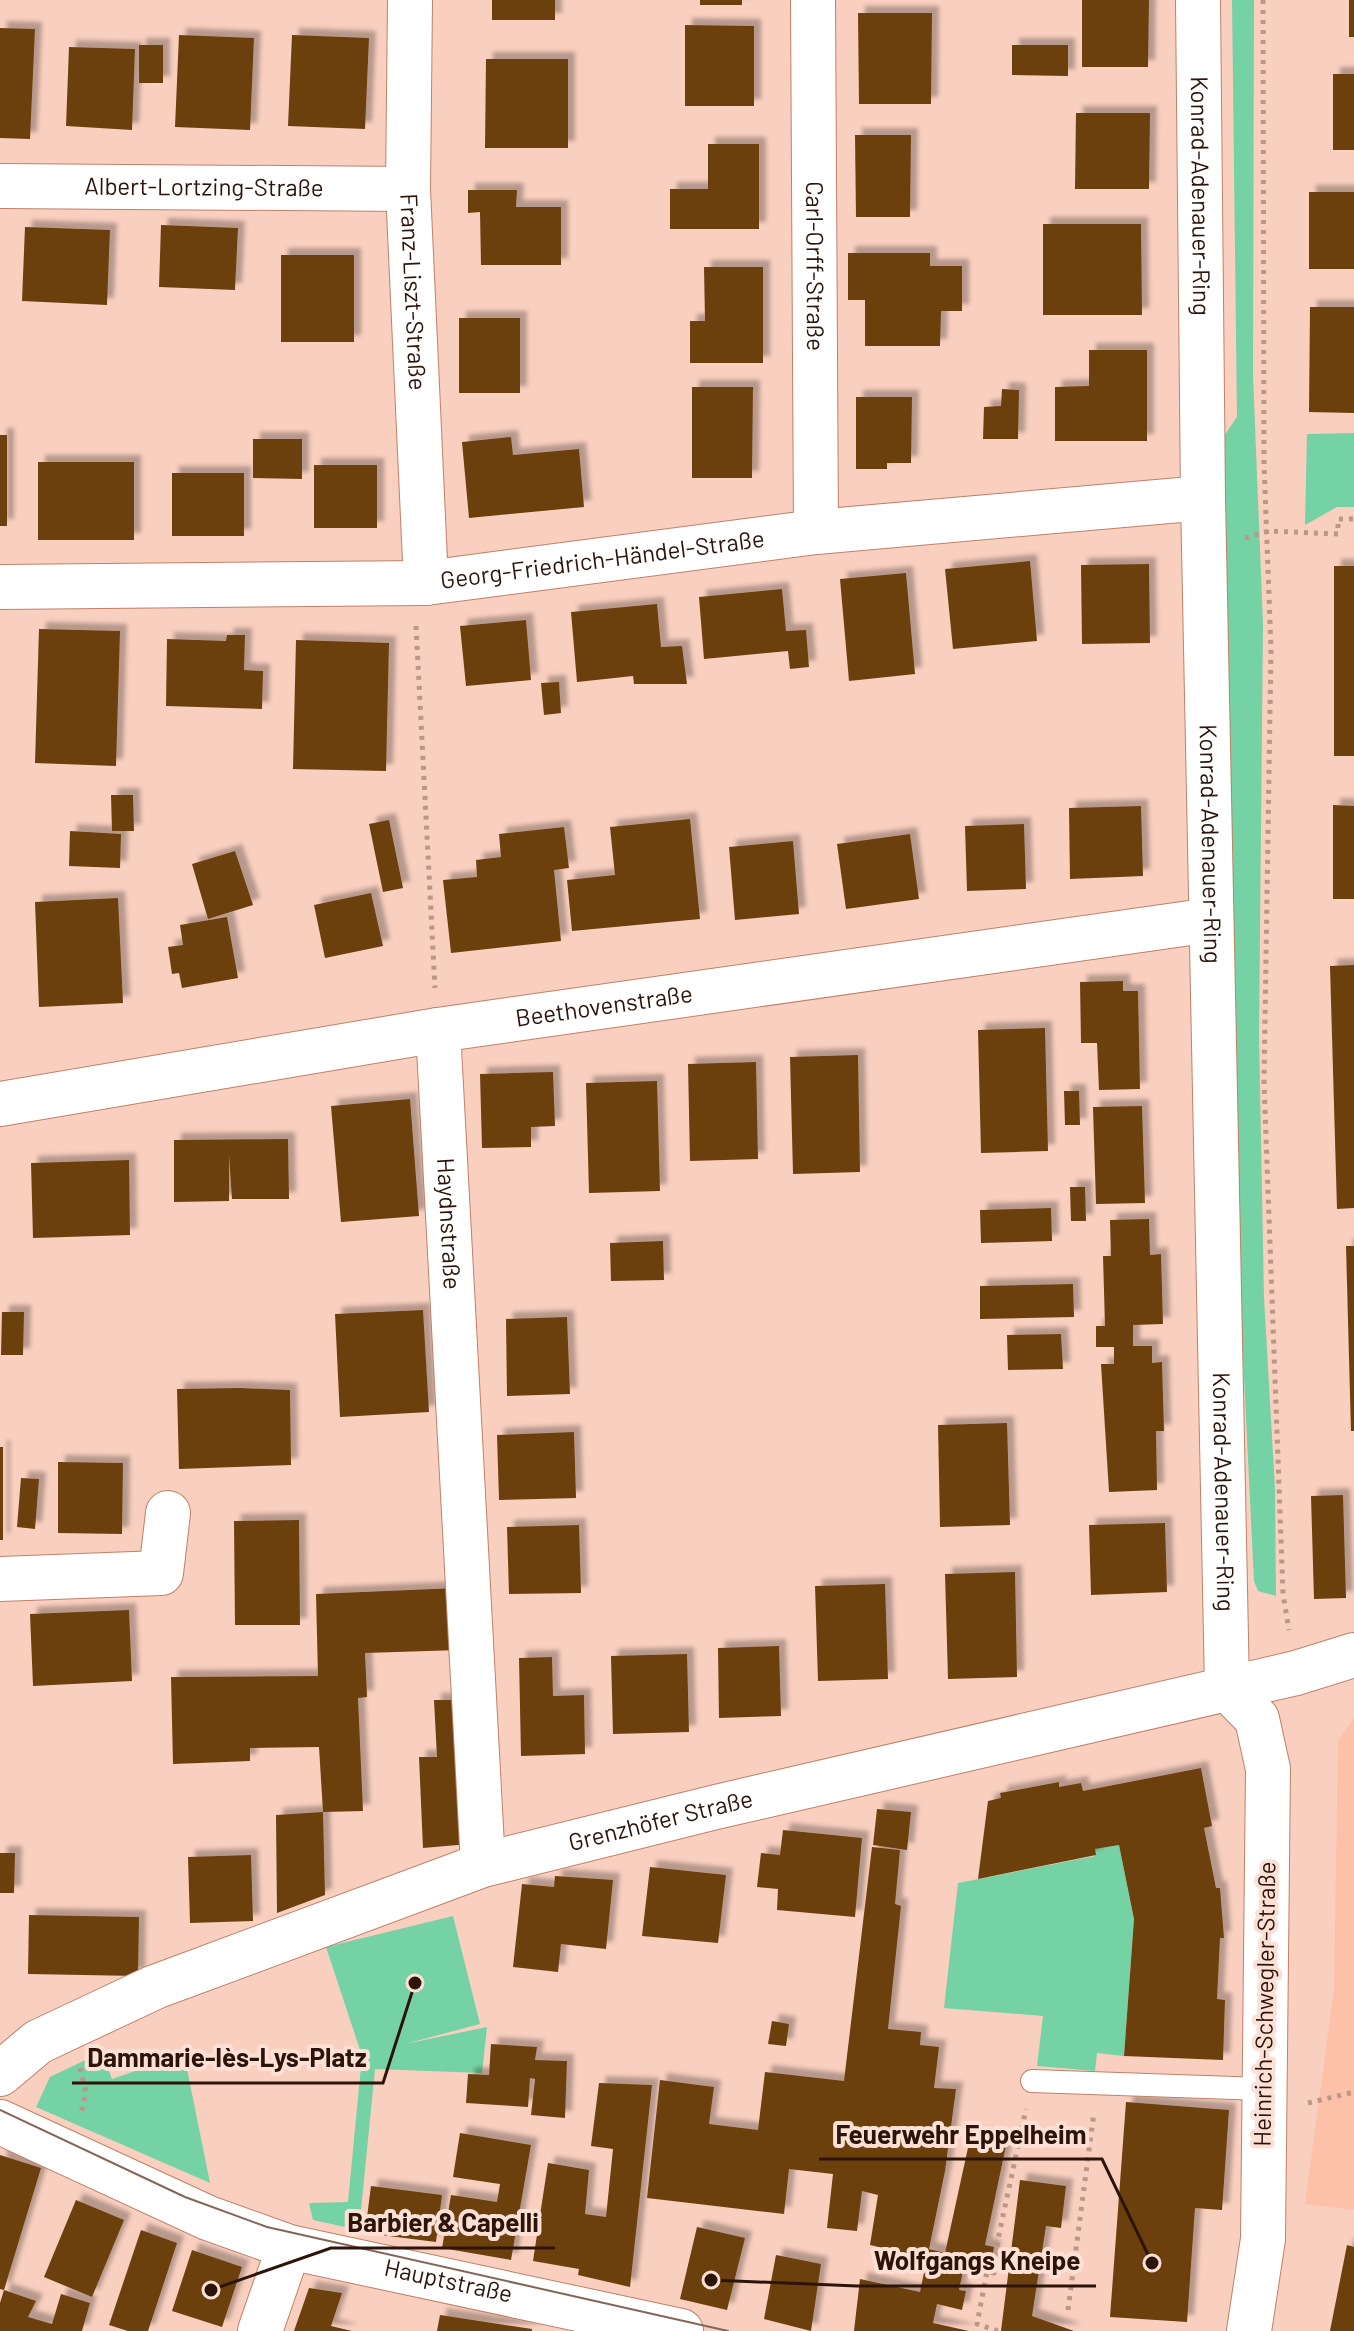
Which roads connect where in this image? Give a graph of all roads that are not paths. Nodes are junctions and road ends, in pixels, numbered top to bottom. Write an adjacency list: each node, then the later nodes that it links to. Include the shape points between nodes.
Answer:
1 (410, 0): 5 (street, Franz-Liszt-Straße)
2 (813, 0): 7 (street, Carl-Orff-Straße)
3 (1198, 0): 6 (street, Konrad-Adenauer-Ring)
4 (0, 186): 5 (street, Albert-Lortzing-Straße)
5 (408, 189): 8 (street, Franz-Liszt-Straße)
6 (1203, 498): 7 (street, Georg-Friedrich-Händel-Straße); 10 (street, Konrad-Adenauer-Ring)
7 (816, 532): 8 (street, Georg-Friedrich-Händel-Straße)
8 (426, 583): 9 (street, Georg-Friedrich-Händel-Straße)
9 (0, 587)
10 (1211, 920): 11 (street, Beethovenstraße); 16 (street, Konrad-Adenauer-Ring)
11 (438, 1030): 12 (street, Beethovenstraße); 17 (street, Haydnstraße)
12 (0, 1104)
13 (168, 1513): 14 (street, via 161,1573)
14 (0, 1579)
15 (1354, 1655): 16 (street, Grenzhöfer Straße)
16 (1227, 1688): 17 (street, Grenzhöfer Straße); 20 (street, Heinrich-Schwegler-Straße, via 1257,1719 1268,1769)
17 (483, 1865): 18 (street, Grenzhöfer Straße, via 155,1987 38,2042)
18 (0, 2074)
19 (1032, 2081): 20 (lane)
20 (1263, 2089): 25 (street, Heinrich-Schwegler-Straße, via 1263,2239)
21 (0, 2122): 22 (street, Hauptstraße, via 208,2218)
22 (289, 2247): 23 (street); 24 (street, Hauptstraße)
23 (260, 2331)
24 (681, 2331)
25 (1249, 2331)

